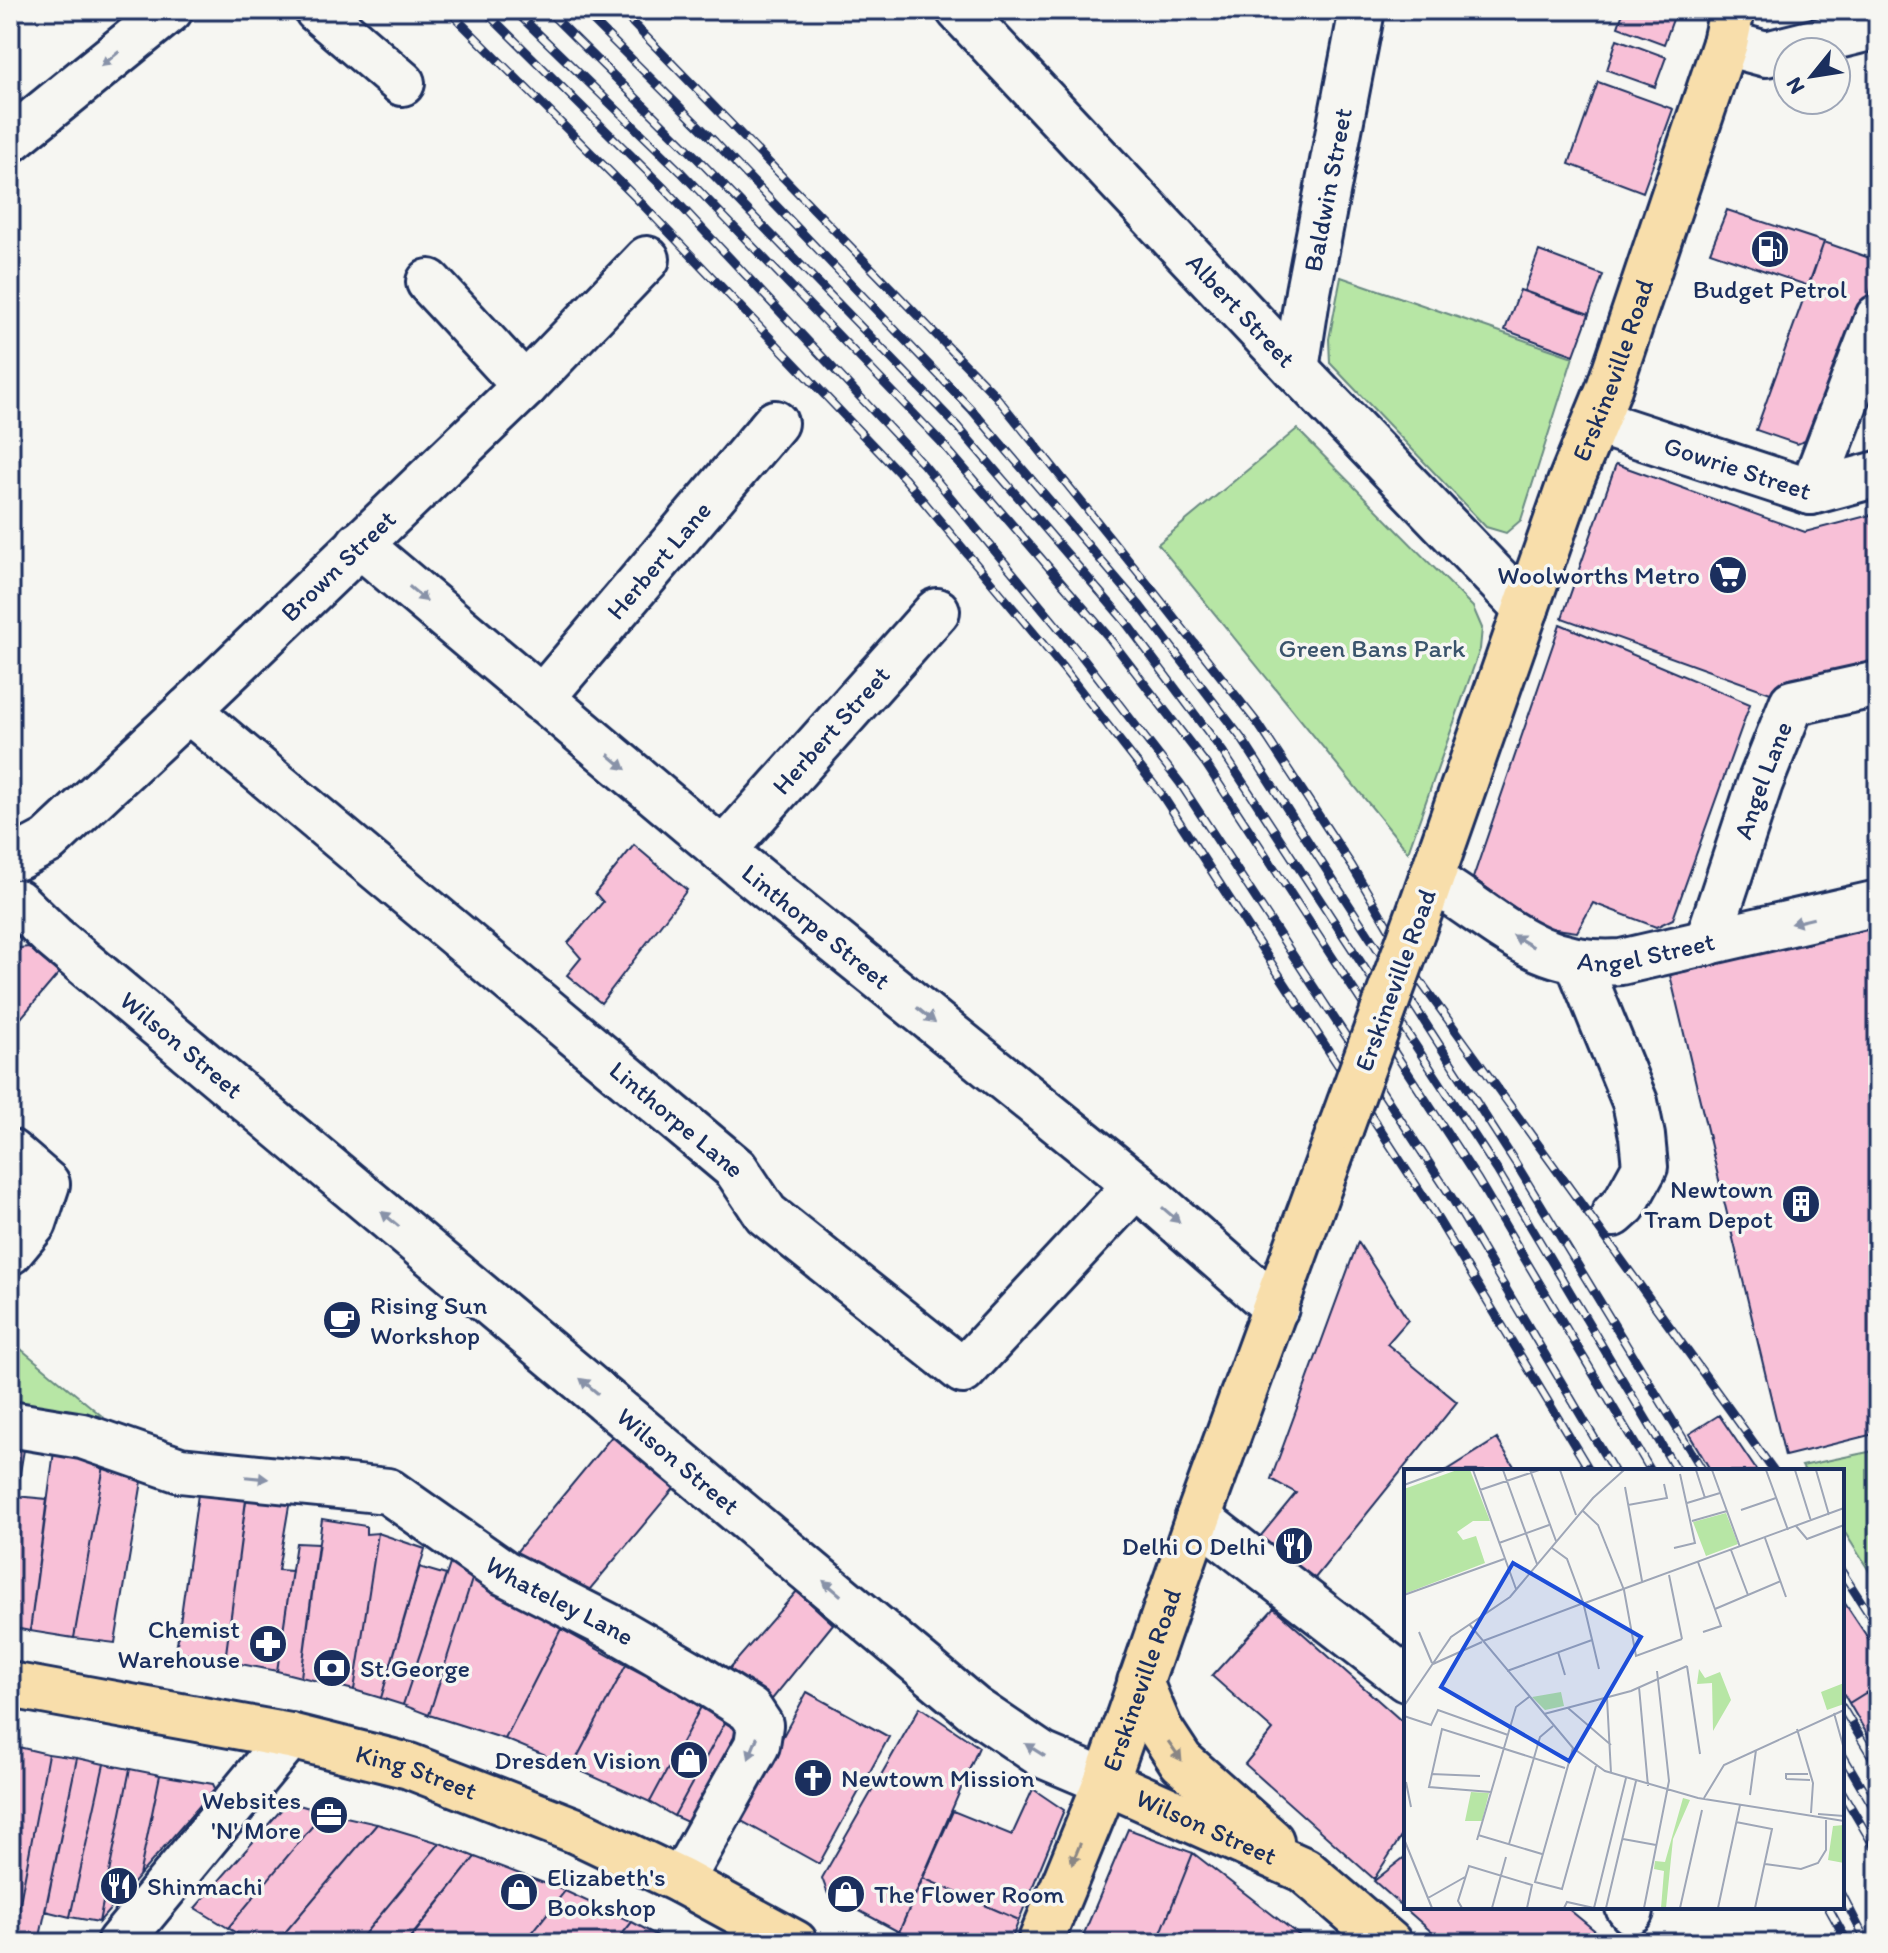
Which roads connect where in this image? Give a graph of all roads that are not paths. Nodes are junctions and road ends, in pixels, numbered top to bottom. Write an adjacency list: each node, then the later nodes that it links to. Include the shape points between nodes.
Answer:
1 (170, 10): 8 (street, one-way to 8)
2 (317, 10): 7 (street)
3 (959, 10): 12 (street, Albert Street)
4 (1362, 10): 12 (street, Baldwin Street)
5 (1878, 26): 6 (street, via 1766,54)
6 (1728, 27): 14 (main road, Erskineville Road)
7 (402, 83)
8 (10, 140)
9 (647, 259): 13 (street, Brown Street)
10 (429, 282): 13 (street)
11 (1878, 317): 17 (street)
12 (1296, 369): 19 (street, Albert Street)
13 (525, 386): 18 (street, Brown Street)
14 (1597, 422): 17 (street, Gowrie Street); 19 (main road, Erskineville Road)
15 (775, 423): 22 (street, Herbert Lane)
16 (1878, 474): 17 (street, Gowrie Street)
17 (1811, 492)
18 (359, 544): 22 (street, Linthorpe Street, one-way to 22); 23 (street, Brown Street)
19 (1526, 609): 26 (main road, Erskineville Road)
20 (937, 611): 24 (street, Herbert Street)
21 (1878, 684): 29 (street, Angel Lane, via 1792,703)
22 (541, 699): 24 (street, Linthorpe Street, one-way to 24)
23 (188, 710): 25 (street, Brown Street, via 48,841); 32 (street, Linthorpe Lane, via 736,1169 766,1214 963,1371)
24 (723, 851): 32 (street, Linthorpe Street, one-way to 32)
25 (14, 856): 27 (street, via 26,863 31,881 24,897)
26 (1427, 893): 30 (street, Angel Street, one-way to 26, via 1548,954); 35 (main road, Erskineville Road, bridge)
27 (13, 903): 42 (street, Wilson Street, one-way to 27, via 1042,1755 974,1709)
28 (1878, 903): 29 (street, Angel Street, one-way to 29)
29 (1707, 943): 30 (street, Angel Street, via 1621,962)
30 (1578, 962): 33 (street, via 1635,1102 1642,1136 1645,1167)
31 (10, 1152): 34 (street, via 47,1184 34,1223)
32 (1136, 1185): 35 (street, Linthorpe Street, one-way to 35)
33 (1614, 1214)
34 (10, 1252)
35 (1276, 1308): 37 (main road, Erskineville Road)
36 (10, 1424): 44 (street, Whateley Lane, one-way to 44, via 82,1436 180,1470 388,1491 503,1572 615,1629 750,1710 760,1725 757,1745)
37 (1198, 1518): 38 (street); 39 (main road, Erskineville Road)
38 (1404, 1677)
39 (1140, 1682): 42 (main road, Erskineville Road); 43 (main road, one-way to 43, via 1181,1761)
40 (10, 1685): 41 (main road, King Street)
41 (290, 1736): 44 (main road, King Street, via 409,1766 574,1830); 45 (street, via 166,1914)
42 (1106, 1782): 43 (main road, Wilson Street); 47 (main road, Erskineville Road, one-way to 47)
43 (1304, 1870): 48 (main road, Wilson Street)
44 (681, 1881): 46 (main road, King Street)
45 (119, 1943)
46 (795, 1943)
47 (1040, 1943)
48 (1389, 1943)

